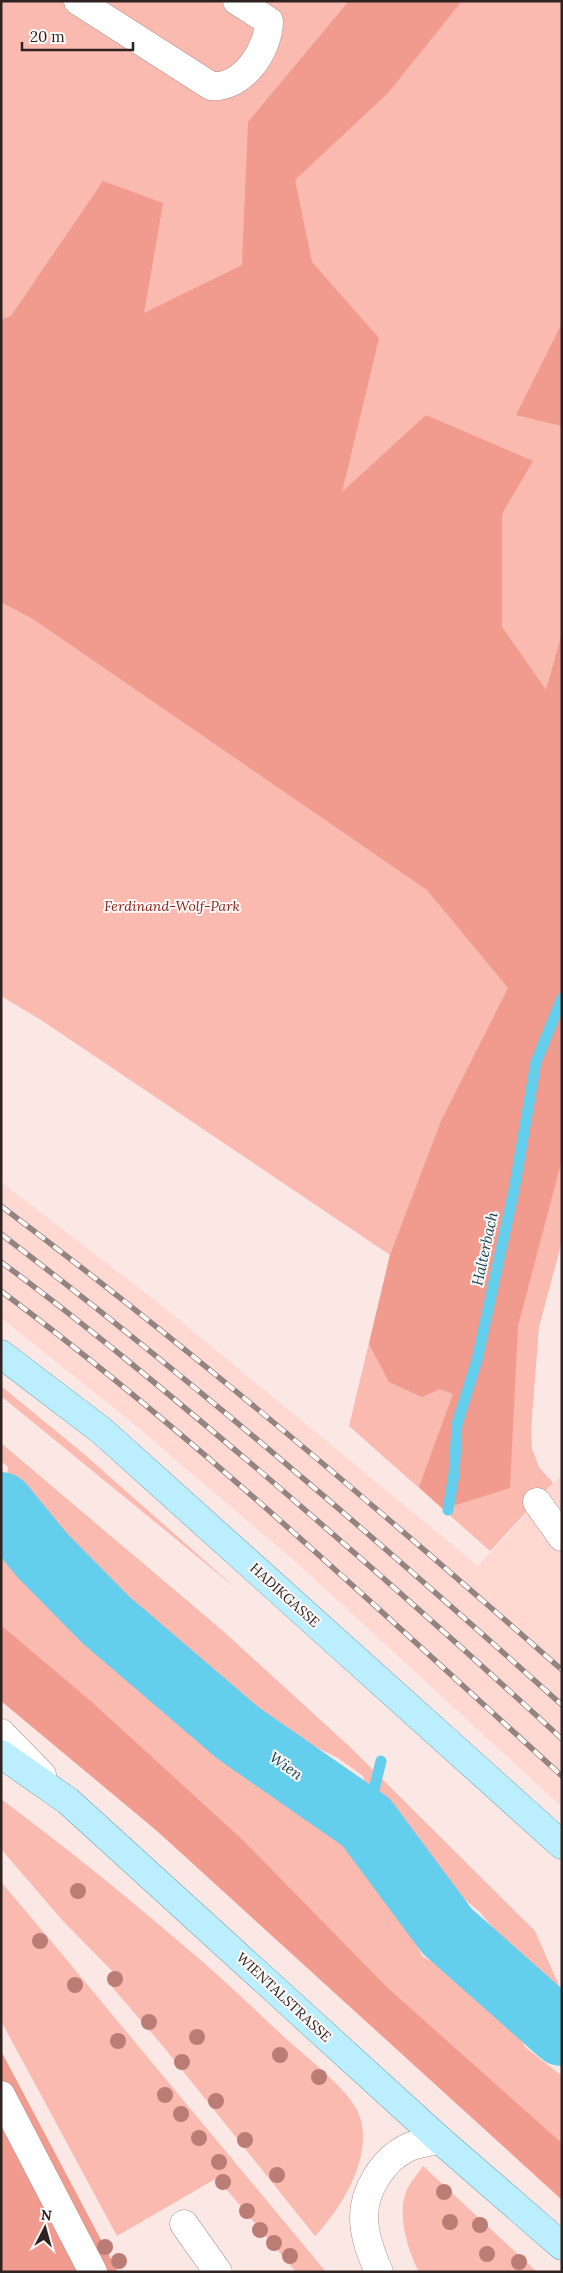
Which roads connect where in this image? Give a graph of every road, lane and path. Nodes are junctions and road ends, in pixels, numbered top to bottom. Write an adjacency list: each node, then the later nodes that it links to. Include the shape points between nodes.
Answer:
1 (78, 1): 2 (street, via 211,86 220,87 242,76 256,60 269,32 269,21)
2 (236, 1)
3 (1, 1354): 9 (main road, HADIKGASSE, via 102,1431)
4 (537, 1502): 5 (street)
5 (562, 1536)
6 (1, 1733): 8 (street)
7 (1, 1754): 8 (main road, WIENTALSTRASSE)
8 (68, 1801): 11 (main road, WIENTALSTRASSE)
9 (562, 1844)
10 (1, 2096): 14 (street)
11 (440, 2140): 13 (main road, WIENTALSTRASSE); 16 (street, via 408,2148 391,2158 369,2193 364,2215 370,2252)
12 (184, 2224): 15 (street)
13 (562, 2246)
14 (92, 2272)
15 (218, 2272)
16 (379, 2272)

